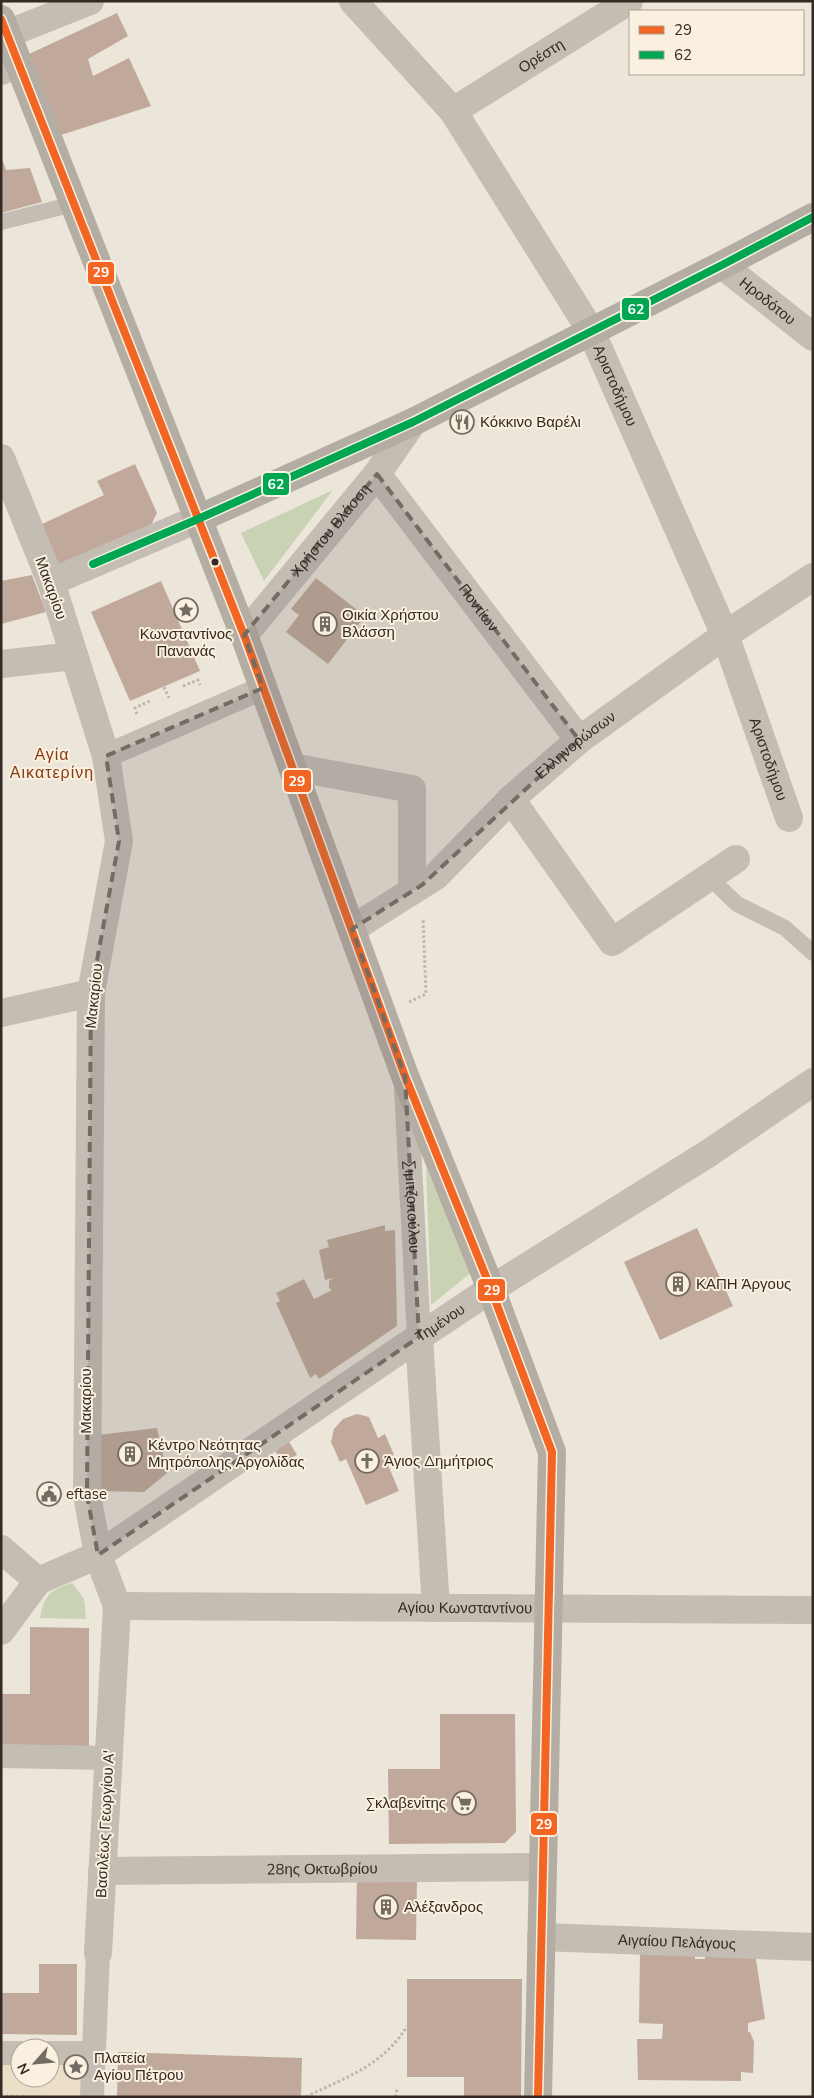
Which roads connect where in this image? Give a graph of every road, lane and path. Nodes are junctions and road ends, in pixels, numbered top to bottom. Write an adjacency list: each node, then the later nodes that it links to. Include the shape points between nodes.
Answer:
1 (90, 1): 4 (street)
2 (353, 1): 6 (street, Αριστοδήμου)
3 (629, 1): 6 (street, Ορέστη)
4 (4, 26): 5 (main road, Σιμιτζοπούλου)
5 (10, 67): 7 (main road, Σιμιτζοπούλου)
6 (453, 111): 11 (street, Αριστοδήμου)
7 (74, 204): 9 (lane); 16 (main road, Σιμιτζοπούλου)
8 (813, 217): 10 (main road, Χρήστου Βλάσση)
9 (1, 222)
10 (722, 265): 11 (main road, Χρήστου Βλάσση); 12 (street, Ηροδότου)
11 (591, 331): 13 (main road, Χρήστου Βλάσση); 19 (street, Αριστοδήμου)
12 (813, 337)
13 (413, 422): 15 (street, Χρήστου Βλάσση); 16 (main road, Χρήστου Βλάσση)
14 (1, 458): 18 (street, Μακαρίου)
15 (378, 474): 20 (street, Χρήστου Βλάσση); 28 (street, Ποντίων)
16 (198, 519): 18 (street, Χρήστου Βλάσση); 20 (main road, Σιμιτζοπούλου)
17 (813, 577): 19 (street, Ελληνορώσων)
18 (51, 582): 21 (street, Μακαρίου)
19 (725, 634): 28 (street, Ελληνορώσων); 32 (street, Αριστοδήμου)
20 (244, 635): 25 (main road, Σιμιτζοπούλου)
21 (74, 656): 22 (street); 29 (street, Μακαρίου)
22 (1, 664)
23 (198, 680): 24 (path)
24 (183, 686)
25 (263, 688): 29 (street); 30 (main road, Σιμιτζοπούλου)
26 (150, 701): 27 (path)
27 (135, 708)
28 (580, 740): 31 (street, Ελληνορώσων)
29 (106, 756): 38 (street, Μακαρίου, via 119,841)
30 (292, 767): 35 (street, via 412,789); 36 (main road, Σιμιτζοπούλου)
31 (512, 799): 34 (street, via 612,942); 35 (street, Ελληνορώσων, via 436,876)
32 (789, 818)
33 (736, 859): 34 (street)
34 (709, 878): 37 (lane, via 736,904 785,928)
35 (417, 888): 36 (street, Ελληνορώσων); 40 (path, via 426,994)
36 (352, 929): 40 (main road, Σιμιτζοπούλου)
37 (813, 953)
38 (91, 994): 39 (street); 46 (street, Μακαρίου, via 86,1495)
39 (1, 1013)
40 (384, 1014): 41 (main road, Σιμιτζοπούλου)
41 (405, 1076): 43 (main road, Σιμιτζοπούλου); 44 (street, Σιμιτζοπούλου)
42 (813, 1082): 43 (street, Τημένου, via 709,1153)
43 (491, 1290): 44 (street, Τημένου); 50 (main road, Σιμιτζοπούλου, via 552,1452)
44 (419, 1337): 46 (street, Τημένου); 49 (street)
45 (1, 1549): 47 (street)
46 (98, 1555): 47 (street, Τημένου); 48 (street, Βασιλέως Γεωργίου Α')
47 (38, 1581): 52 (street)
48 (117, 1606): 49 (street, Αγίου Κωνσταντίνου); 54 (street, Βασιλέως Γεωργίου Α')
49 (436, 1608): 50 (street, Αγίου Κωνσταντίνου)
50 (549, 1609): 51 (street, Αγίου Κωνσταντίνου); 55 (main road, Σιμιτζοπούλου)
51 (813, 1610)
52 (1, 1631)
53 (1, 1756): 54 (street)
54 (108, 1758): 56 (street, Βασιλέως Γεωργίου Α')
55 (542, 1867): 56 (street, 28ης Οκτωβρίου); 57 (main road, Σιμιτζοπούλου)
56 (102, 1871): 59 (street, Βασιλέως Γεωργίου Α')
57 (541, 1937): 58 (street, Αιγαίου Πελάγους); 69 (main road, Σιμιτζοπούλου, via 530,2023)
58 (813, 1947)
59 (98, 1953): 62 (street, Βασιλέως Γεωργίου Α')
60 (407, 2026): 67 (path, via 397,2042 370,2066)
61 (60, 2053): 62 (street)
62 (94, 2053): 66 (street, Βασιλέως Γεωργίου Α')
63 (397, 2088): 68 (path)
64 (1, 2096): 65 (path)
65 (42, 2097)
66 (92, 2097)
67 (306, 2097)
68 (396, 2097)
69 (538, 2097)

